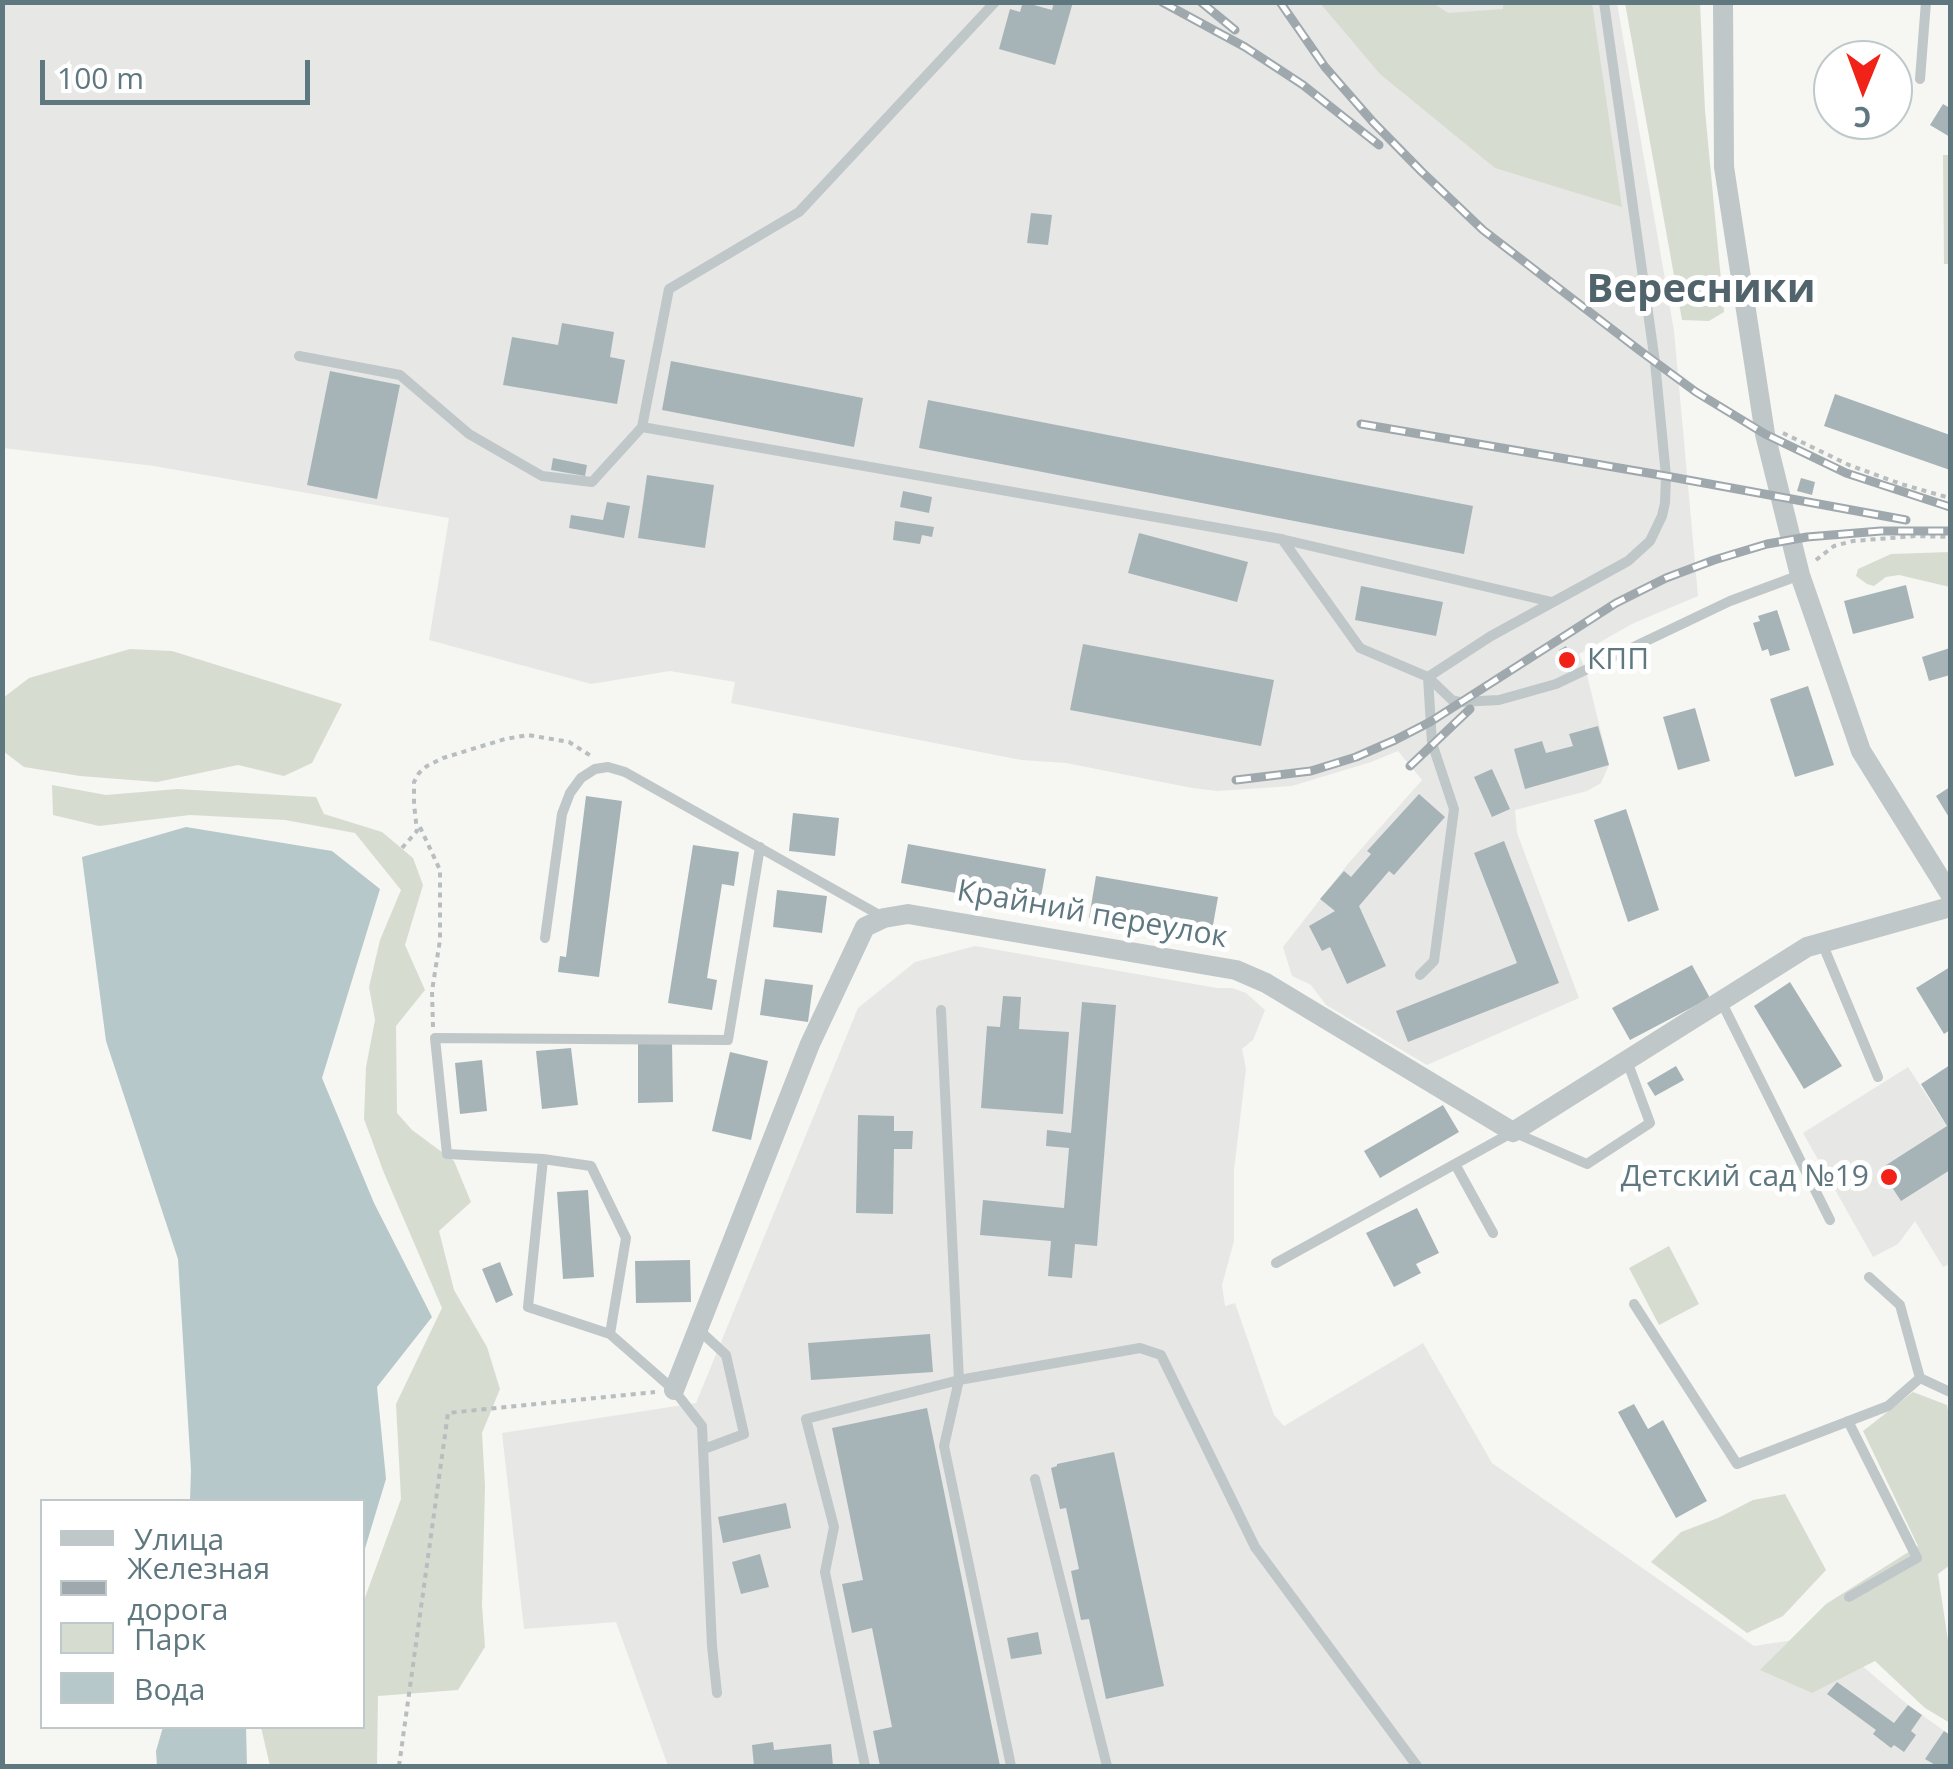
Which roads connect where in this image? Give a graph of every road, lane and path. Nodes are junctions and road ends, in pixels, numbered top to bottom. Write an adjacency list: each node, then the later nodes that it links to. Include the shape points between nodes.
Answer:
1 (995, 2): 7 (lane, via 800,212 669,289)
2 (1604, 2): 14 (lane, via 1655,362 1665,503 1641,552)
3 (1722, 2): 13 (street, via 1724,167 1766,434)
4 (1926, 2): 5 (lane)
5 (1920, 80)
6 (299, 356): 7 (lane, via 400,375 469,434 542,476 592,482)
7 (642, 428): 11 (lane)
8 (1783, 443): 9 (path, via 1781,432 1849,465)
9 (1950, 498)
10 (1950, 537): 13 (path, via 1853,540 1834,546)
11 (1281, 539): 14 (lane); 15 (lane, via 1360,648)
12 (1811, 549): 13 (path)
13 (1811, 570): 15 (lane, via 1569,678 1508,698 1452,700); 20 (street, via 1861,751)
14 (1552, 602): 15 (lane)
15 (1428, 677): 25 (lane, via 1432,743 1454,808 1434,961)
16 (608, 766): 17 (path, via 552,737 505,739 443,758 419,773); 18 (lane); 23 (lane, via 581,778 562,814)
17 (418, 823): 19 (path); 28 (path, via 440,870)
18 (760, 847): 22 (lane); 28 (lane, via 728,1040)
19 (402, 848)
20 (1950, 894)
21 (1950, 907): 24 (street)
22 (884, 918): 31 (street, Крайний переулок, via 908,914 1236,970); 39 (street, via 866,927 810,1044)
23 (545, 938)
24 (1822, 943): 26 (street); 30 (lane)
25 (1420, 976)
26 (1721, 1001): 29 (street); 34 (lane)
27 (941, 1010): 42 (lane)
28 (434, 1038): 32 (lane, via 447,1154)
29 (1626, 1060): 31 (street); 31 (lane, via 1650,1123 1587,1164)
30 (1878, 1076)
31 (1513, 1132): 33 (lane)
32 (543, 1159): 40 (lane, via 591,1166 626,1238); 40 (lane, via 528,1307)
33 (1456, 1164): 35 (lane); 36 (lane)
34 (1830, 1220)
35 (1494, 1234)
36 (1276, 1263)
37 (1869, 1278): 41 (lane, via 1900,1306)
38 (1634, 1304): 45 (lane, via 1737,1464)
39 (698, 1330): 43 (street); 46 (lane, via 726,1354 744,1434)
40 (610, 1334): 43 (lane)
41 (1920, 1378): 44 (lane); 45 (lane, via 1888,1406)
42 (959, 1380): 51 (lane, via 806,1418 834,1526 825,1572); 52 (lane, via 944,1446); 54 (lane, via 1140,1348 1161,1355 1255,1547)
43 (674, 1390): 46 (lane, via 702,1426); 50 (path, via 448,1414)
44 (1950, 1392)
45 (1848, 1422): 48 (lane, via 1917,1558)
46 (704, 1449): 49 (lane)
47 (1036, 1480): 53 (lane)
48 (1850, 1597)
49 (717, 1694)
50 (398, 1766)
51 (865, 1766)
52 (1011, 1766)
53 (1107, 1766)
54 (1417, 1766)

